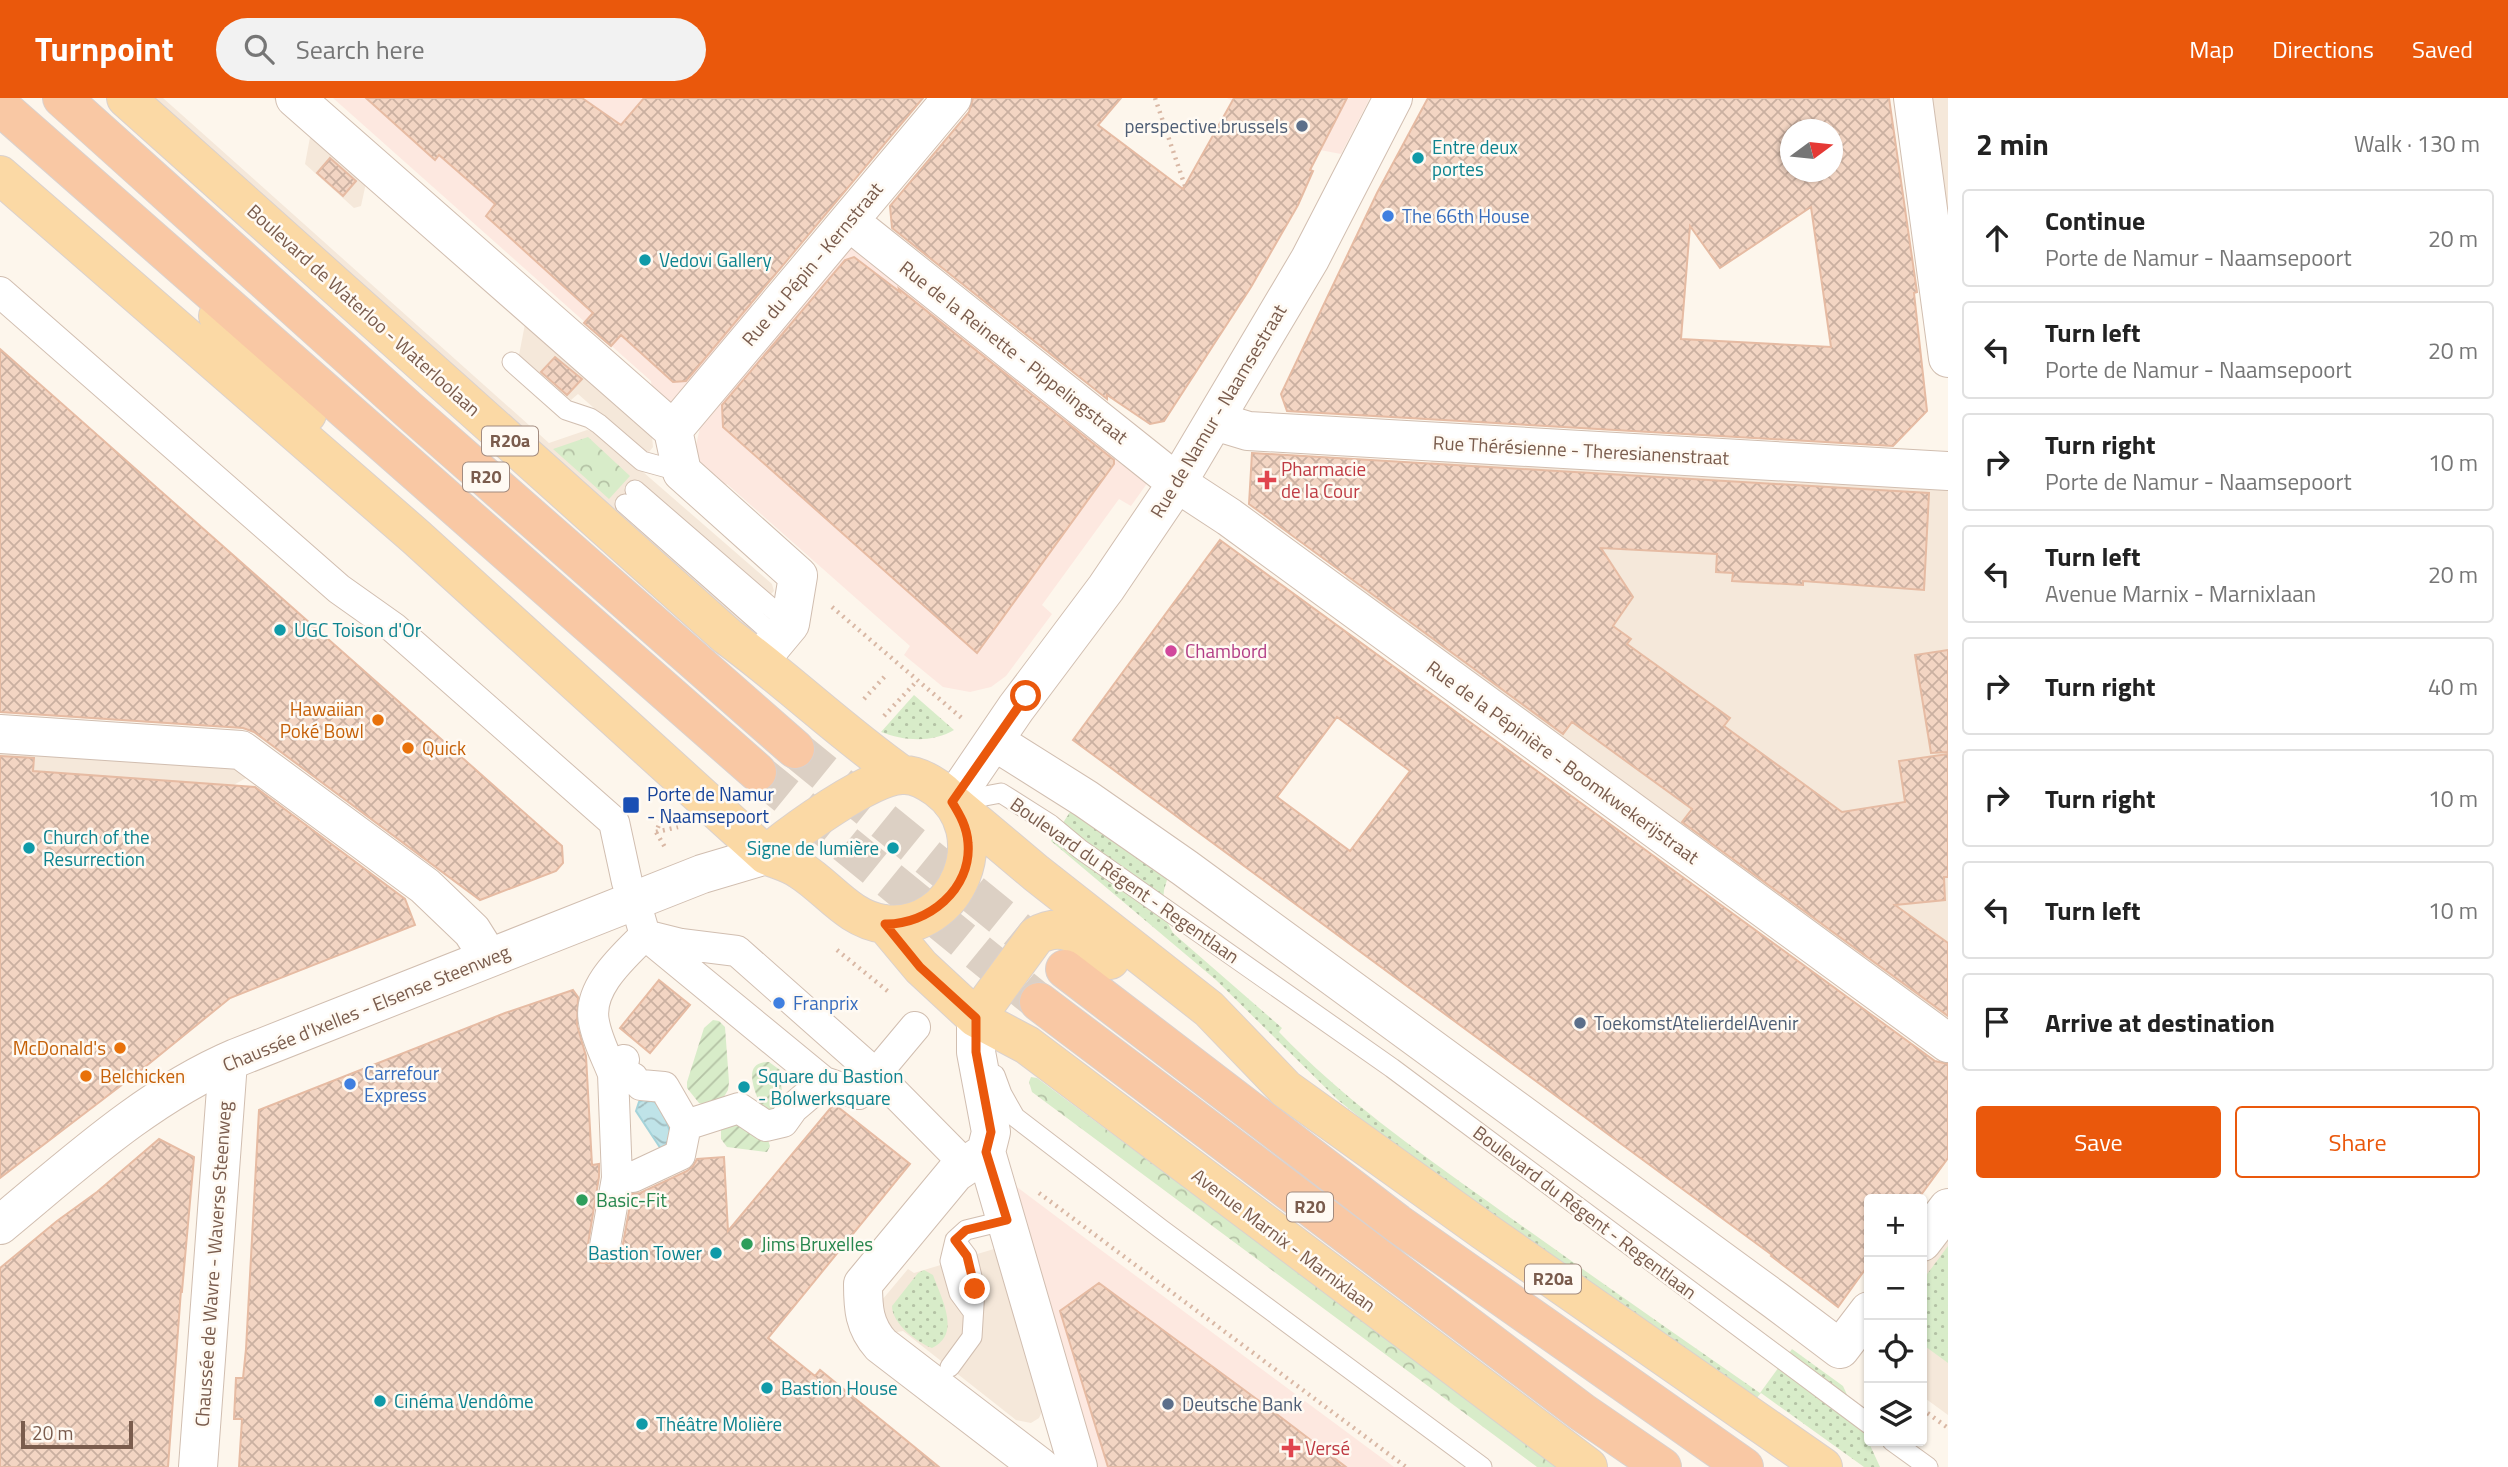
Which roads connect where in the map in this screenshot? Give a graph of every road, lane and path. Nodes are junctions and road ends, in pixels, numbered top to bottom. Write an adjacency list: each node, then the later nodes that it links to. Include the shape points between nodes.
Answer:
1 (62, 98): 12 (highway, R20)
2 (102, 98): 12 (main road)
3 (126, 98): 15 (main road, Boulevard de Waterloo - Waterloolaan / R20a)
4 (295, 98): 20 (street)
5 (952, 98): 13 (street, Rue du Pépin - Kernstraat)
6 (1155, 98): 11 (path)
7 (1392, 98): 19 (street, Rue de Namur - Naamsestraat, via 1310,258)
8 (1913, 98): 17 (street)
9 (0, 106): 14 (highway, R20)
10 (0, 175): 25 (main road)
11 (1185, 186)
12 (179, 203): 15 (main road); 32 (highway, R20)
13 (849, 222): 20 (street, Rue du Pépin - Kernstraat); 23 (street, Rue de la Reinette - Pippelingstraat)
14 (149, 239): 25 (main road); 33 (highway, R20)
15 (334, 285): 27 (main road, Boulevard de Waterloo - Waterloolaan / R20a, via 727,636)
16 (0, 292): 37 (street, via 614,822)
17 (1948, 358)
18 (512, 362): 22 (lane, via 566,410 599,424 642,461)
19 (1215, 421): 21 (street, Rue Thérésienne - Theresianenstraat, via 1248,431); 23 (street, Rue de Namur - Naamsestraat)
20 (673, 430): 22 (street)
21 (1948, 471)
22 (682, 472): 26 (street)
23 (1177, 483): 31 (street, Rue de Namur - Naamsestraat); 45 (street, Rue de la Pépinière - Boomkwekerijstraat)
24 (630, 497): 27 (lane)
25 (416, 537): 36 (main road)
26 (798, 576): 27 (street); 31 (path, via 917,681)
27 (776, 641): 34 (main road, Boulevard de Waterloo - Waterloolaan / R20a, via 859,744)
28 (887, 674): 29 (path)
29 (862, 701)
30 (0, 734): 40 (street, via 241,750 425,886 472,931)
31 (994, 741): 35 (street); 60 (street, Boulevard du Régent - Regentlaan, via 1185,868 1840,1349)
32 (795, 749)
33 (757, 772)
34 (902, 775): 35 (main road, via 930,783); 36 (main road, via 873,784)
35 (952, 802): 38 (main road, via 968,843 958,883 928,914); 50 (main road, Boulevard du Régent - Regentlaan / R20a, via 1209,1009); 66 (lane, Boulevard du Régent - Regentlaan, via 1001,793 1050,824 1392,1068)
36 (785, 853): 38 (main road, via 856,915); 40 (street, Chaussée d'Ixelles - Elsense Steenweg, via 702,874)
37 (627, 882)
38 (885, 924): 43 (main road, Avenue Marnix - Marnixlaan, via 920,967)
39 (643, 927): 47 (street, via 610,959 591,991 593,1021); 48 (street, via 681,944 737,951); 49 (street)
40 (489, 958): 46 (street, Chaussée d'Ixelles - Elsense Steenweg)
41 (1065, 969): 63 (highway, R20, via 1397,1223)
42 (1039, 1002): 64 (highway, R20)
43 (976, 1018): 50 (main road, via 1036,936 1059,928 1076,934); 52 (street, via 976,1052 991,1132); 61 (main road, Avenue Marnix - Marnixlaan, via 1027,1045); 74 (lane, Avenue Marnix - Marnixlaan, via 1015,1118)
44 (915, 1027): 48 (street)
45 (1948, 1043)
46 (228, 1062): 56 (street, Chaussée d'Ixelles - Elsense Steenweg, via 148,1107); 70 (street, Chaussée de Wavre - Waverse Steenweg)
47 (628, 1074): 51 (street, via 664,1087); 53 (street)
48 (877, 1075): 49 (street, via 859,1094); 52 (street)
49 (819, 1086): 51 (street, via 783,1122 766,1126 739,1108)
50 (1286, 1089): 57 (main road, Boulevard du Régent - Regentlaan / R20a)
51 (686, 1125): 53 (street, via 680,1155)
52 (967, 1161): 55 (street); 71 (street, via 863,1284 866,1321 881,1345); 73 (path)
53 (625, 1178): 59 (street)
54 (1948, 1208): 58 (street)
55 (1007, 1220): 62 (lane, via 966,1230 955,1240 967,1256 975,1289 972,1337); 72 (street)
56 (0, 1225)
57 (1484, 1231): 63 (main road); 69 (main road, Boulevard du Régent - Regentlaan / R20a)
58 (1927, 1235)
59 (605, 1246)
60 (1864, 1318)
61 (1416, 1339): 64 (main road); 75 (main road, Avenue Marnix - Marnixlaan)
62 (950, 1367)
63 (1602, 1369): 69 (main road); 78 (highway, R20)
64 (1582, 1412): 76 (main road); 77 (highway, R20)
65 (1927, 1413): 67 (path)
66 (1864, 1420)
67 (1948, 1429)
68 (1899, 1446): 79 (lane)
69 (1821, 1466)
70 (198, 1467)
71 (1040, 1467)
72 (1078, 1467)
73 (1406, 1467)
74 (1482, 1467)
75 (1588, 1467)
76 (1629, 1467)
77 (1662, 1467)
78 (1744, 1467)
79 (1928, 1467)

